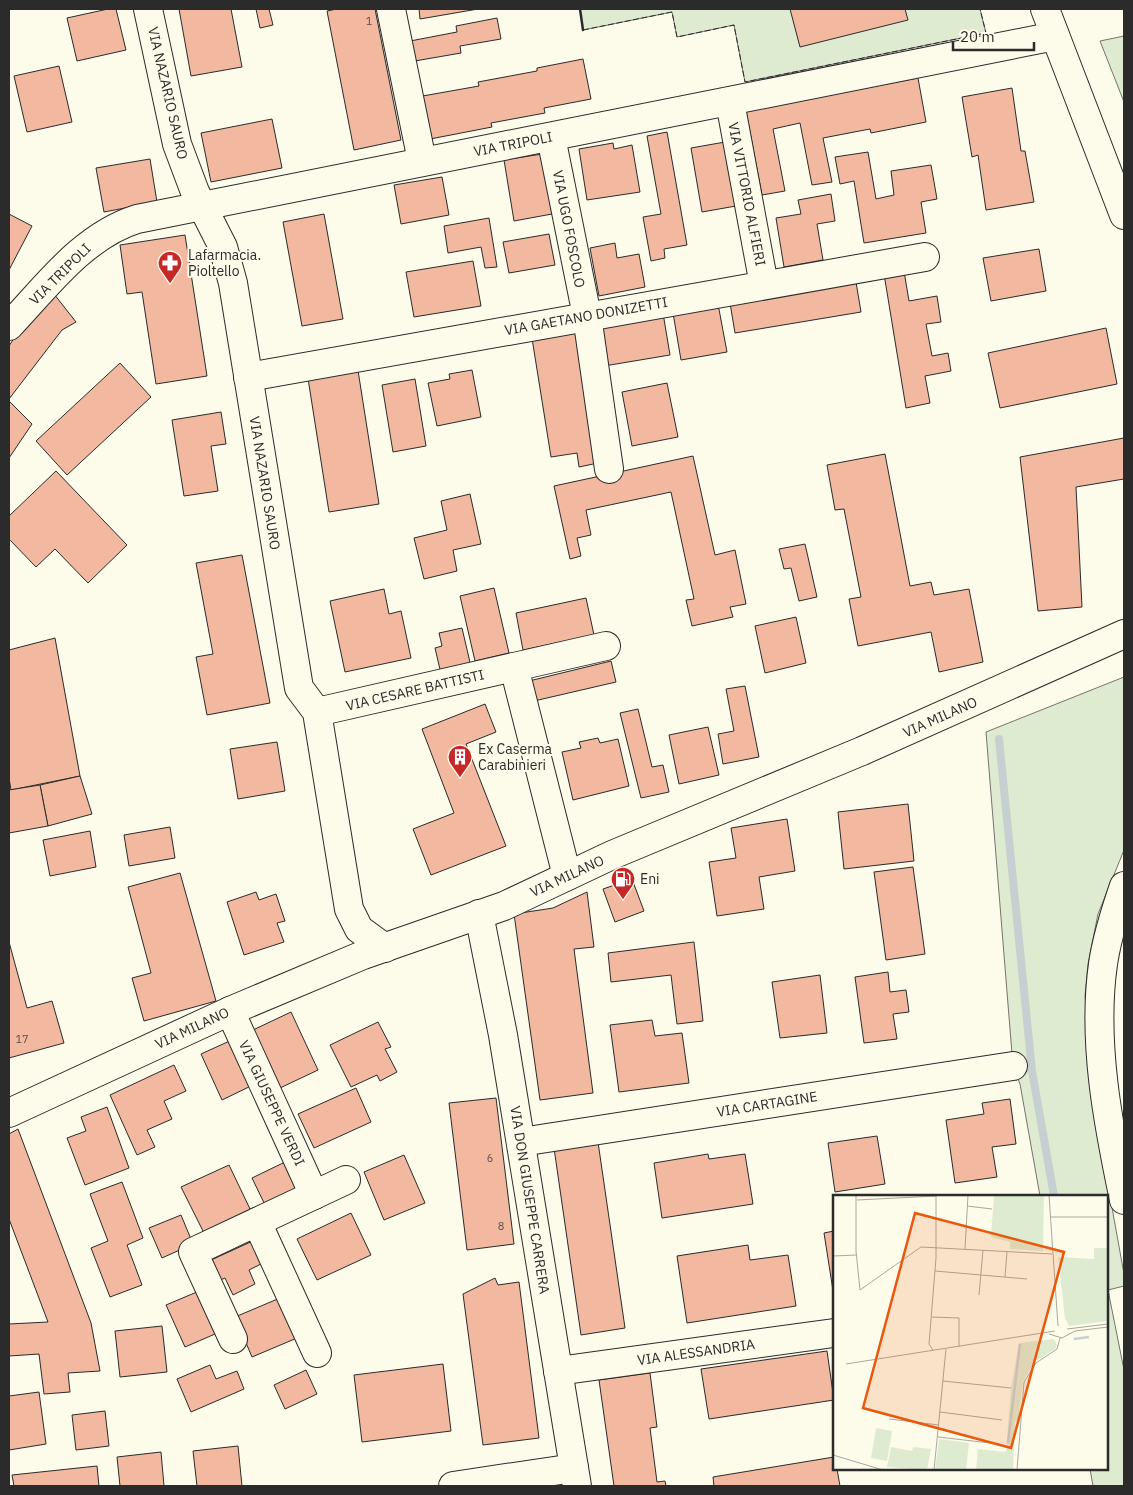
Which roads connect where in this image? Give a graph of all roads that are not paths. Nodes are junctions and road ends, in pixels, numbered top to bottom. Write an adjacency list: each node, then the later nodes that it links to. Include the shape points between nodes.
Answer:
1 (148, 9): 8 (street, VIA NAZARIO SAURO, via 177,144)
2 (391, 9): 7 (street)
3 (1045, 9): 4 (street)
4 (1055, 36): 5 (street, VIA TRIPOLI); 9 (street)
5 (730, 102): 6 (street, VIA TRIPOLI); 11 (street, VIA VITTORIO ALFIERI)
6 (552, 137): 7 (street, VIA TRIPOLI); 12 (street, VIA UGO FOSCOLO)
7 (422, 162): 8 (street, VIA TRIPOLI)
8 (201, 205): 13 (street, VIA TRIPOLI, via 137,219 106,232 80,252); 14 (street, VIA NAZARIO SAURO, via 223,247 231,274)
9 (1124, 215)
10 (925, 257): 11 (street, VIA GAETANO DONIZETTI)
11 (764, 284): 12 (street, VIA GAETANO DONIZETTI)
12 (586, 316): 14 (street, VIA GAETANO DONIZETTI); 15 (street, VIA UGO FOSCOLO)
13 (9, 326)
14 (248, 377): 19 (street, VIA NAZARIO SAURO, via 299,688)
15 (609, 469)
16 (1124, 634): 20 (street, VIA MILANO, via 862,752)
17 (606, 646): 18 (street, VIA CESARE BATTISTI)
18 (514, 667): 19 (street, VIA CESARE BATTISTI); 20 (street)
19 (317, 712): 23 (street, VIA NAZARIO SAURO, via 349,909 359,929)
20 (567, 876): 22 (street, VIA MILANO, via 504,906)
21 (1124, 886): 30 (street, via 1110,931 1100,1013 1108,1111)
22 (479, 914): 23 (street, VIA MILANO); 27 (street, VIA DON GIUSEPPE CARRERA)
23 (386, 948): 24 (street, VIA MILANO)
24 (230, 1011): 26 (street, VIA MILANO); 29 (street, VIA GIUSEPPE VERDI)
25 (1013, 1066): 27 (street, VIA CARTAGINE)
26 (9, 1113)
27 (521, 1142): 35 (street, VIA DON GIUSEPPE CARRERA)
28 (346, 1180): 29 (street)
29 (314, 1195): 31 (street)
30 (1124, 1200)
31 (257, 1222): 33 (street, via 193,1252); 34 (street)
32 (833, 1333): 35 (street, VIA ALESSANDRIA)
33 (233, 1339)
34 (318, 1353)
35 (558, 1371): 36 (street, VIA DON GIUSEPPE CARRERA)
36 (576, 1477): 37 (street)
37 (453, 1486)

